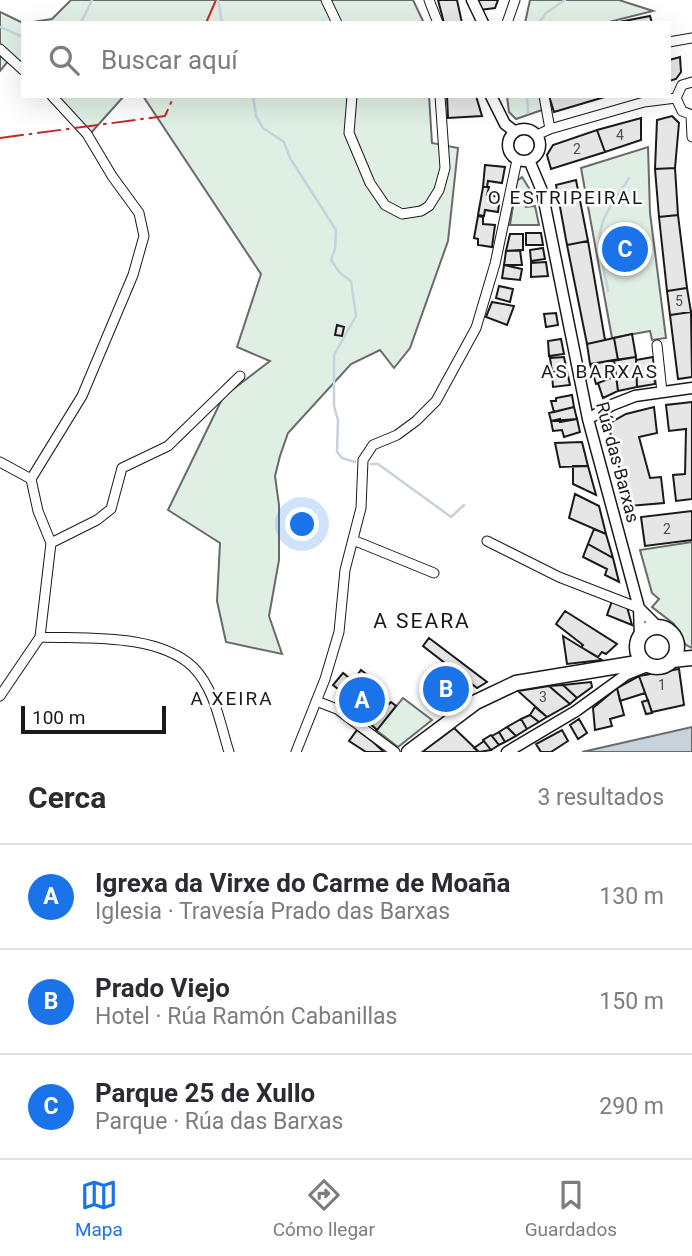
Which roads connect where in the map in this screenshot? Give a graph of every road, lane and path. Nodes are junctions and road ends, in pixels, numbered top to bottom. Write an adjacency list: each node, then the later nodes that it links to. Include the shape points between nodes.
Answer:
1 (326, 0): 5 (street)
2 (429, 0): 6 (street)
3 (472, 0): 7 (street)
4 (515, 0): 8 (street)
5 (336, 21)
6 (437, 21)
7 (482, 21)
8 (508, 21)
9 (692, 38): 10 (street)
10 (671, 42)
11 (0, 49): 12 (street)
12 (21, 68)
13 (692, 82): 19 (street, via 682,85)
14 (54, 98): 33 (street, via 87,134 139,213 144,236 133,275 82,396)
15 (352, 98): 16 (street, via 349,133 370,183 385,205 402,214 429,206 439,190 445,168)
16 (440, 98)
17 (492, 98): 22 (street, via 505,124)
18 (544, 98): 21 (street)
19 (676, 98): 20 (street, via 679,108); 21 (street, via 643,102)
20 (691, 115): 24 (street)
21 (550, 129): 23 (street)
22 (514, 131): 23 (street, via 524,128); 25 (street, via 507,146)
23 (537, 135): 26 (street, via 540,147)
24 (692, 137)
25 (517, 160): 26 (street); 34 (street, via 476,328 436,401 416,421 366,453)
26 (529, 160): 31 (street, Rúa das Barxas, via 542,191)
27 (657, 345): 30 (street)
28 (240, 376): 36 (street, via 168,446 122,468 111,509)
29 (692, 388): 30 (street)
30 (662, 392): 31 (street, via 635,396)
31 (588, 419): 38 (street, Rúa das Barxas)
32 (0, 462): 33 (street)
33 (31, 479): 36 (street)
34 (353, 540): 37 (street); 47 (street, via 339,632)
35 (487, 541): 38 (street, via 559,577)
36 (51, 542): 40 (street)
37 (434, 573)
38 (639, 608): 39 (street); 41 (street, Rúa das Barxas)
39 (659, 627): 41 (main road, via 648,629); 42 (main road, via 672,634)
40 (40, 637): 46 (street); 48 (street, via 130,640 177,657 193,668 210,695)
41 (638, 640): 44 (main road, via 638,654); 45 (main road)
42 (675, 654): 43 (main road); 44 (main road, via 659,667)
43 (691, 658)
44 (646, 664): 45 (main road); 52 (street)
45 (617, 666): 51 (main road, via 516,683 476,702)
46 (0, 696)
47 (316, 701): 49 (street); 50 (street, via 343,713)
48 (229, 752)
49 (296, 752)
50 (395, 752)
51 (409, 752)
52 (507, 752)

